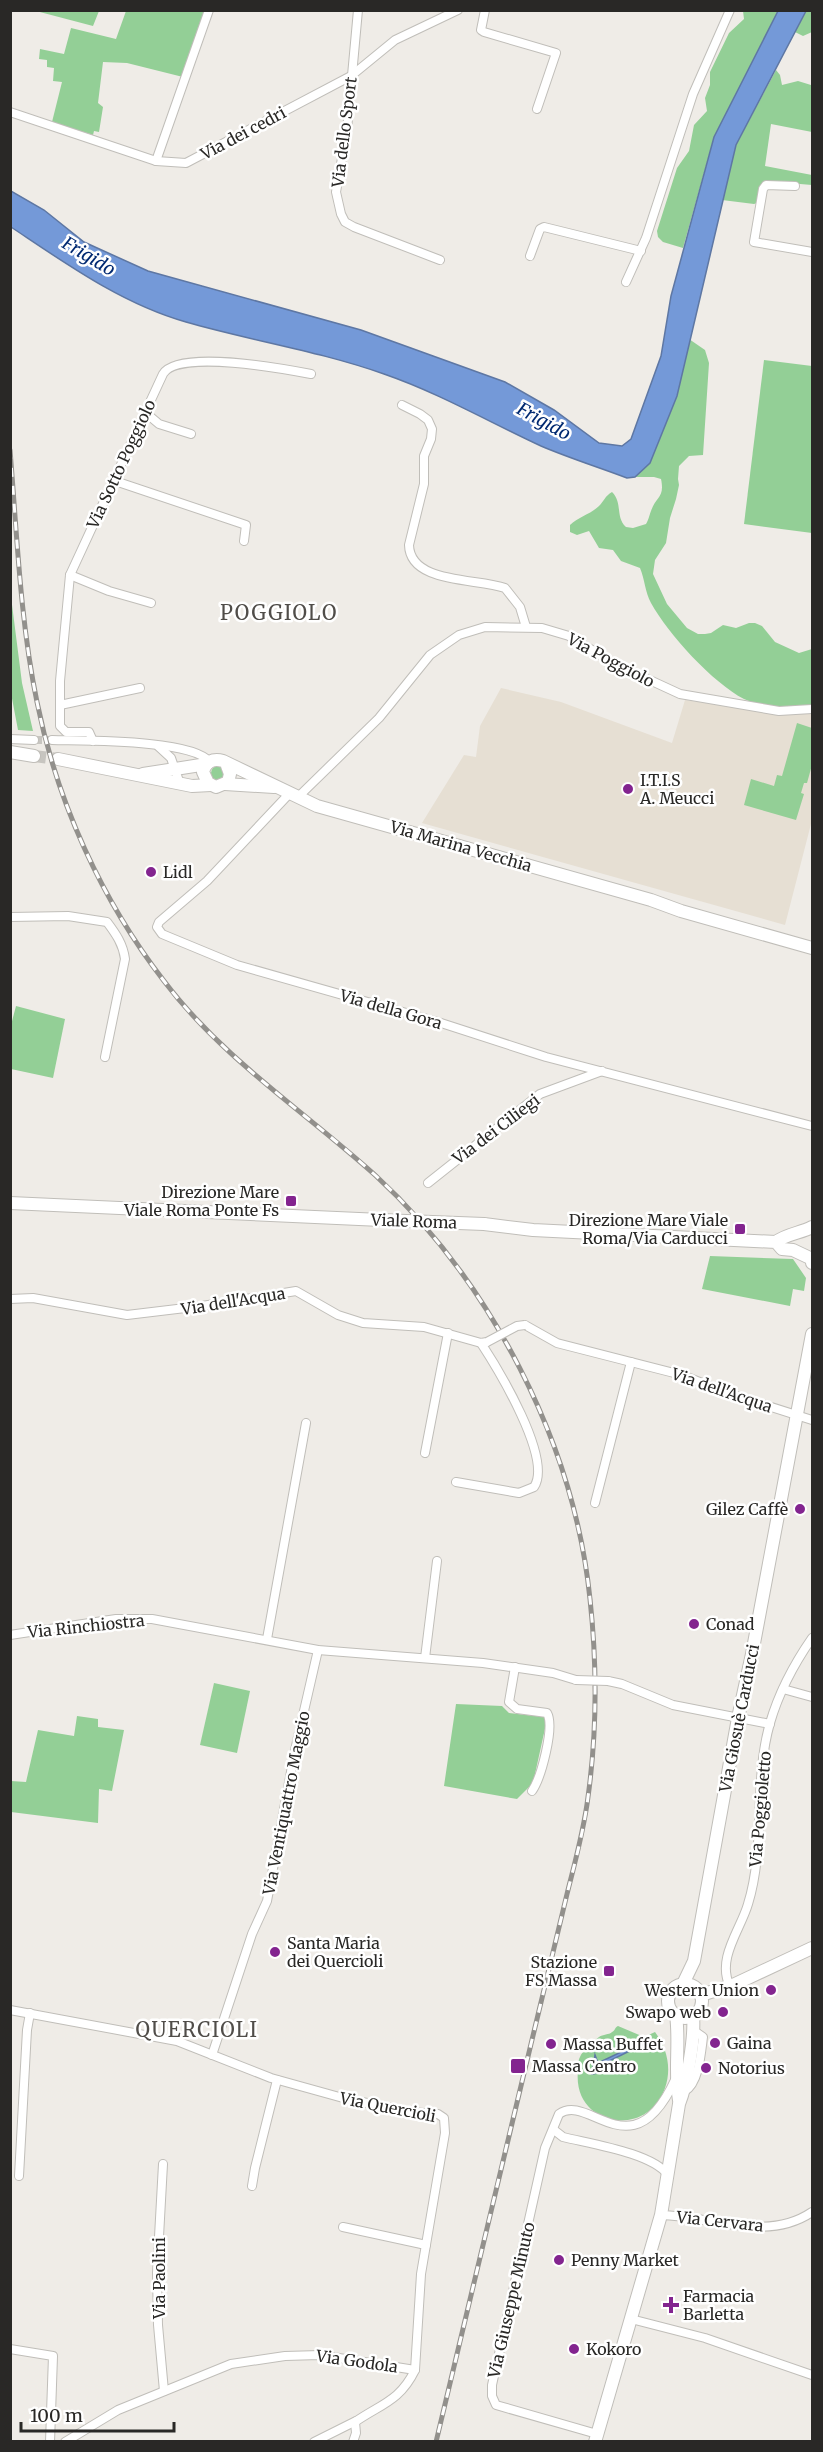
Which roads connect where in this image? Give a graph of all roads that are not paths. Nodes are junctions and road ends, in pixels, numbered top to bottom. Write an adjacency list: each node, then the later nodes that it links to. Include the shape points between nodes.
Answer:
1 (209, 10): 9 (street)
2 (358, 10): 6 (street, Via dello Sport)
3 (458, 10): 6 (street, Via dei cedri, via 395,40)
4 (485, 10): 7 (street, via 481,25 484,32 556,53)
5 (730, 10): 11 (street, via 693,94)
6 (351, 76): 9 (street, Via dei cedri, via 186,163); 14 (street, Via dello Sport, via 336,192 341,214 354,227)
7 (537, 109)
8 (10, 112): 9 (street, Via dei cedri)
9 (156, 161)
10 (795, 186): 12 (street, via 766,185 763,189 754,242)
11 (641, 251): 13 (street, via 544,227); 15 (street)
12 (813, 252)
13 (530, 256)
14 (440, 260)
15 (626, 282)
16 (311, 374): 18 (street, Via Sotto Poggiolo, via 251,363 177,364 166,368)
17 (402, 405): 24 (street, via 428,420 432,429 409,545 414,564 428,572 505,588 520,607)
18 (146, 412): 19 (street, via 159,424); 20 (street, Via Sotto Poggiolo)
19 (190, 434)
20 (115, 481): 21 (street, via 246,525); 22 (street, Via Sotto Poggiolo)
21 (244, 541)
22 (70, 575): 23 (street); 26 (street, Via Sotto Poggiolo)
23 (151, 603)
24 (526, 627): 27 (street, Via Poggiolo, via 569,636 615,664 680,694 779,711); 44 (street, Via Poggiolo, via 485,627 440,646 379,718)
25 (140, 688): 26 (street)
26 (60, 705): 31 (street, Via Sotto Poggiolo, via 62,730 89,732)
27 (813, 709)
28 (10, 739): 29 (street)
29 (34, 740)
30 (52, 740): 31 (street, Via Sotto Poggiolo)
31 (93, 741): 32 (street, Via Sotto Poggiolo)
32 (154, 745): 36 (street, Via Sotto Poggiolo, via 185,749 203,755); 38 (street, via 168,754)
33 (10, 752): 34 (main road)
34 (34, 756)
35 (58, 759): 39 (main road)
36 (209, 763): 37 (main road); 38 (main road); 42 (main road, via 204,776)
37 (226, 763): 41 (main road, via 231,774); 43 (main road, Via Marina Vecchia)
38 (176, 768): 39 (main road); 40 (street)
39 (140, 774): 40 (main road)
40 (180, 784): 42 (main road)
41 (225, 784): 42 (main road); 43 (main road, Via Marina Vecchia)
42 (211, 786)
43 (274, 787): 44 (main road, Via Marina Vecchia)
44 (293, 795): 45 (main road, Via Marina Vecchia, via 317,806); 50 (street, Via della Gora, via 207,881 159,922 157,927 162,934 237,965)
45 (651, 900): 47 (main road, Via Marina Vecchia); 48 (main road, Via Marina Vecchia)
46 (10, 917): 49 (street, via 68,916 107,922 115,933 124,948 125,959)
47 (813, 942)
48 (813, 948)
49 (105, 1057)
50 (602, 1071): 51 (street, Via della Gora); 52 (street, Via dei Ciliegi, via 540,1094)
51 (813, 1126)
52 (428, 1183)
53 (10, 1203): 55 (main road, Viale Roma, bridge, via 484,1224)
54 (812, 1227): 55 (main road); 56 (main road, via 806,1243)
55 (776, 1242): 56 (main road, Viale Roma, via 782,1249 793,1250)
56 (812, 1261)
57 (10, 1299): 58 (street, Via dell'Acqua, via 33,1298 127,1315 296,1291 338,1315 363,1323 424,1327)
58 (448, 1334): 60 (street, Via dell'Acqua); 65 (street)
59 (813, 1334): 62 (main road, Via Giosuè Carducci)
60 (484, 1342): 61 (street, Via dell'Acqua, bridge, via 525,1325 557,1343); 66 (street, via 511,1393 540,1474 534,1487 519,1493)
61 (631, 1362): 62 (street, Via dell'Acqua, via 682,1375); 67 (street)
62 (796, 1415): 63 (street, Via dell'Acqua); 77 (main road, Via Giosuè Carducci)
63 (813, 1420)
64 (306, 1423): 71 (street)
65 (424, 1453)
66 (456, 1482)
67 (595, 1503)
68 (437, 1561): 73 (street)
69 (10, 1635): 71 (street, Via Rinchiostra, via 116,1619 152,1619)
70 (813, 1638): 75 (street, Via Poggioletto, via 794,1664)
71 (267, 1639): 72 (street, Via Rinchiostra)
72 (318, 1650): 73 (street, Via Rinchiostra); 88 (street, Via Ventiquattro Maggio, via 267,1901 252,1934)
73 (425, 1658): 74 (street, Via Rinchiostra)
74 (515, 1668): 77 (street, Via Rinchiostra, bridge, via 622,1684 673,1706); 79 (street, via 509,1702 517,1709 547,1713 551,1723 538,1782)
75 (783, 1689): 76 (street); 78 (street, Via Poggioletto)
76 (813, 1697)
77 (738, 1718): 78 (street, Via Rinchiostra); 81 (main road, Via Giosuè Carducci, via 694,1961)
78 (770, 1724): 82 (street, Via Poggioletto, via 762,1769 752,1887 725,1969)
79 (532, 1791)
80 (813, 1948): 82 (main road)
81 (683, 1984): 83 (main road, via 694,1986); 86 (main road, via 675,1987 669,1997 669,2006)
82 (730, 1986): 83 (main road)
83 (701, 1995): 87 (main road, via 701,2007)
84 (10, 2010): 85 (street, Via Quercioli)
85 (30, 2013): 88 (street, Via Quercioli, via 177,2041); 94 (street)
86 (676, 2015): 87 (main road); 90 (main road)
87 (693, 2016): 91 (main road)
88 (212, 2055): 89 (street, Via Quercioli)
89 (277, 2080): 96 (street); 100 (street, Via Quercioli, via 444,2118 445,2133)
90 (676, 2080): 91 (main road); 92 (street, Via Giuseppe Minuto, via 660,2107 638,2124 626,2127 569,2110 559,2114)
91 (679, 2104): 95 (main road)
92 (554, 2130): 95 (street, via 563,2137 648,2159); 107 (street, Via Giuseppe Minuto, via 545,2148 492,2396 496,2405)
93 (163, 2164): 105 (street, Via Paolini, via 157,2273)
94 (19, 2176)
95 (669, 2176): 98 (main road)
96 (252, 2186)
97 (813, 2212): 98 (street, Via Cervara, via 770,2227)
98 (661, 2215): 101 (main road)
99 (342, 2227): 100 (street)
100 (426, 2245): 103 (street, Via Quercioli)
101 (631, 2319): 104 (street, via 705,2338); 107 (main road)
102 (10, 2349): 108 (street, via 53,2356)
103 (415, 2370): 105 (street, Via Godola, via 320,2355 285,2356 231,2364); 106 (street, Via Quercioli, via 398,2396)
104 (813, 2375)
105 (164, 2391): 109 (street, Via Godola, via 100,2419)
106 (356, 2421): 110 (street, Via Quercioli); 111 (street)
107 (596, 2438)
108 (50, 2442)
109 (64, 2442)
110 (314, 2442)
111 (353, 2442)

